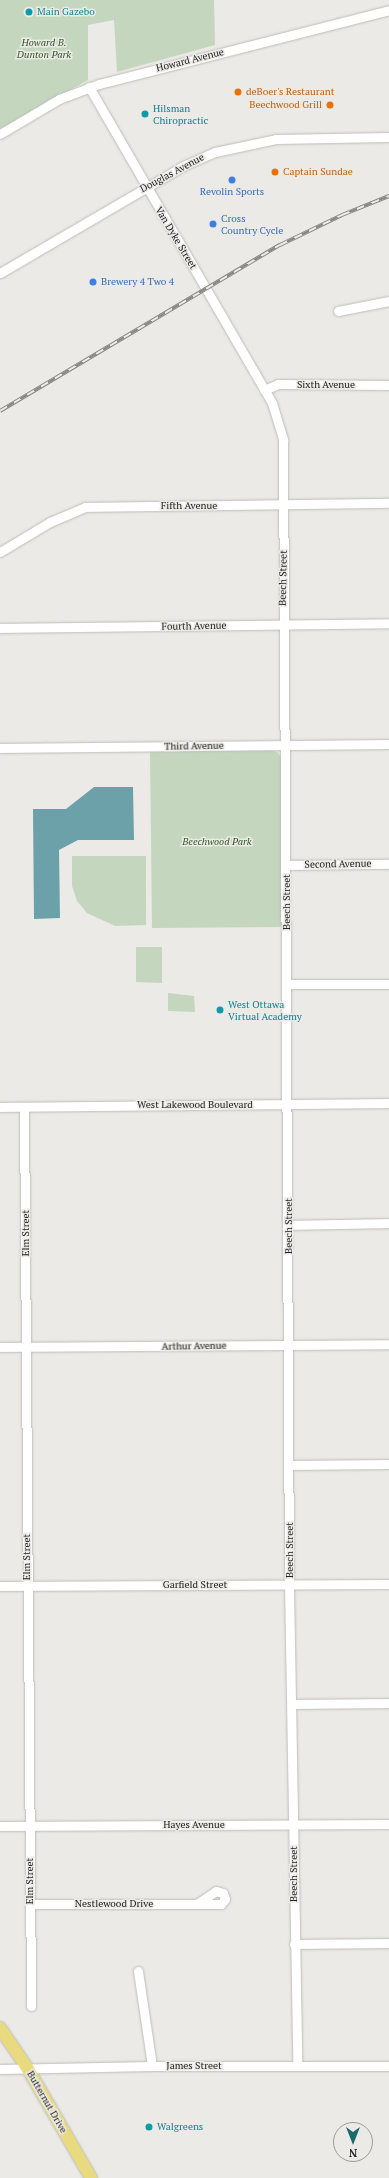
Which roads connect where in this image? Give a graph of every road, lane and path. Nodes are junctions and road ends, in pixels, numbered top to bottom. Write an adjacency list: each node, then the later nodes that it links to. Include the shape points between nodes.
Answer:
1 (389, 10): 2 (street, Howard Avenue)
2 (89, 87): 3 (street, Howard Avenue, via 59,99); 5 (street, Van Dyke Street)
3 (0, 134)
4 (389, 137): 5 (street, Douglas Avenue, via 295,138 246,144 200,158)
5 (146, 187): 6 (street, Douglas Avenue); 10 (street, Van Dyke Street)
6 (0, 273)
7 (389, 301): 8 (street)
8 (338, 311)
9 (389, 385): 10 (street, Sixth Avenue, via 278,384)
10 (264, 390): 12 (street, Beech Street, via 279,420 283,440)
11 (389, 503): 12 (street, Fifth Avenue)
12 (284, 506): 13 (street, Fifth Avenue, via 86,507 50,522); 15 (street, Beech Street)
13 (0, 552)
14 (389, 623): 15 (street, Fourth Avenue)
15 (283, 625): 16 (street, Fourth Avenue); 18 (street, Beech Street)
16 (0, 628)
17 (389, 744): 18 (street, Third Avenue)
18 (286, 745): 19 (street, Third Avenue); 21 (street, Beech Street)
19 (0, 748)
20 (389, 864): 21 (street, Second Avenue)
21 (286, 865): 22 (street, Beech Street)
22 (287, 984): 23 (street); 25 (street, Beech Street)
23 (389, 984)
24 (389, 1103): 25 (street, West Lakewood Boulevard)
25 (287, 1105): 27 (street, West Lakewood Boulevard); 29 (street, Beech Street)
26 (0, 1107): 27 (street, West Lakewood Boulevard)
27 (24, 1107): 33 (street, Elm Street)
28 (389, 1223): 29 (street)
29 (289, 1225): 31 (street, Beech Street)
30 (389, 1344): 31 (street, Arthur Avenue)
31 (289, 1345): 33 (street, Arthur Avenue); 35 (street, Beech Street)
32 (0, 1347): 33 (street, Arthur Avenue)
33 (27, 1347): 39 (street, Elm Street)
34 (389, 1464): 35 (street)
35 (290, 1465): 37 (street, Beech Street)
36 (389, 1584): 37 (street, Garfield Street)
37 (289, 1585): 39 (street, Garfield Street); 40 (street, Beech Street)
38 (0, 1586): 39 (street, Garfield Street)
39 (28, 1586): 45 (street, Elm Street)
40 (292, 1704): 41 (street); 43 (street, Beech Street)
41 (389, 1704)
42 (389, 1824): 43 (street, Hayes Avenue)
43 (294, 1825): 45 (street, Hayes Avenue); 49 (street, Beech Street)
44 (0, 1826): 45 (street, Hayes Avenue)
45 (29, 1826): 47 (street, Elm Street)
46 (198, 1903): 47 (street, Nestlewood Drive)
47 (30, 1904): 51 (street, Elm Street)
48 (389, 1943): 49 (street)
49 (294, 1944): 54 (street, Beech Street)
50 (138, 1971): 53 (street)
51 (31, 2006)
52 (0, 2028): 57 (main road, Butternut Drive)
53 (152, 2066): 54 (street, James Street); 57 (street, James Street)
54 (297, 2066): 55 (street, James Street)
55 (389, 2066)
56 (0, 2069): 57 (street, James Street)
57 (28, 2069): 58 (main road, Butternut Drive)
58 (92, 2178)

